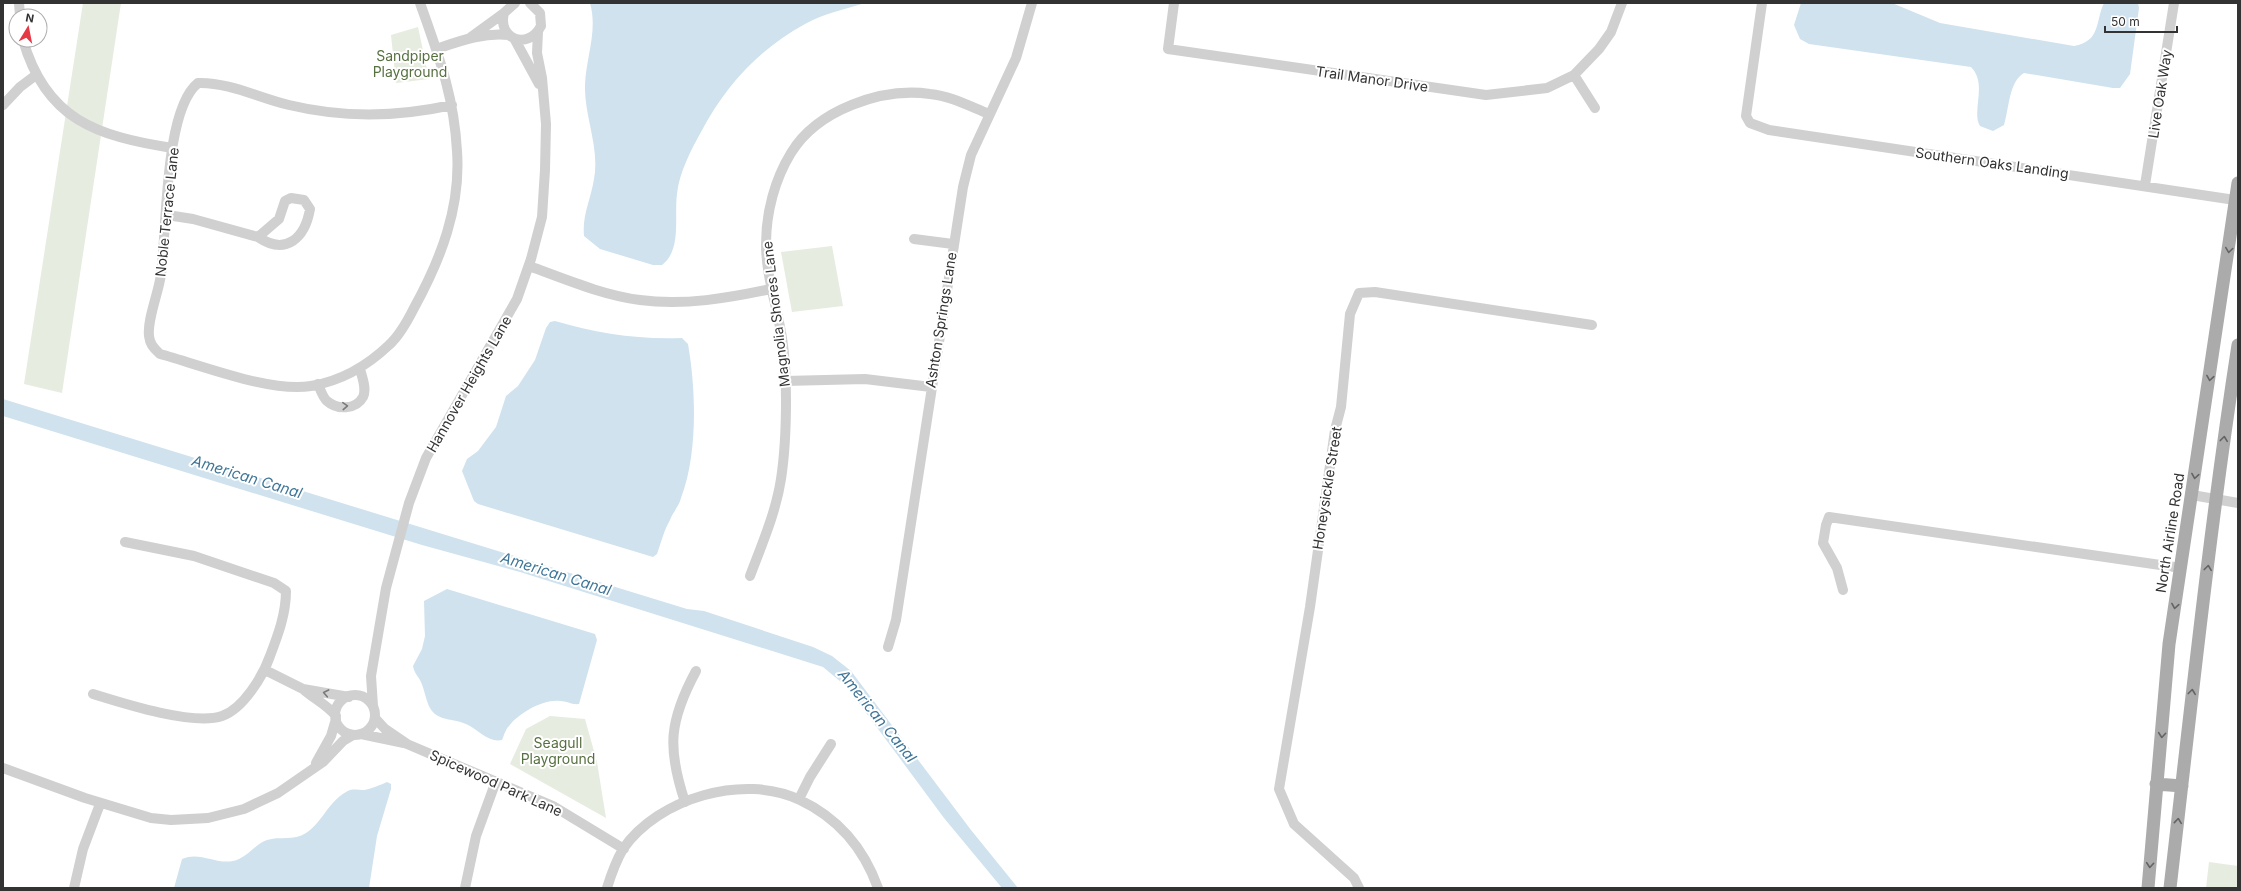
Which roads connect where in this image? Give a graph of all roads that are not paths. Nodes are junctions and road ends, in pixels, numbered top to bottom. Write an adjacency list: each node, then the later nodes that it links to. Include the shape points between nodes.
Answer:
1 (420, 3): 13 (street)
2 (531, 3): 9 (street, Hannover Heights Lane, via 540,13 542,20)
3 (1032, 3): 20 (street, Ashton Springs Lane, via 1016,58)
4 (1174, 3): 15 (street, Trail Manor Drive, via 1168,49 1486,95 1547,88)
5 (1622, 3): 15 (street, via 1611,32)
6 (1762, 3): 23 (street, Southern Oaks Landing, via 1746,116 1750,123 1769,130)
7 (2174, 3): 23 (street, Live Oak Way)
8 (509, 7): 10 (street); 11 (street, Hannover Heights Lane, via 503,25)
9 (538, 32): 11 (street, via 526,40); 16 (street, Hannover Heights Lane, via 537,53 542,78)
10 (471, 37): 11 (street, via 492,34); 13 (street)
11 (512, 37): 16 (street, Hannover Heights Lane)
12 (26, 48): 14 (street)
13 (436, 49): 18 (street)
14 (36, 75): 17 (street); 21 (street, via 59,104 97,130 131,141)
15 (1574, 75): 19 (street)
16 (541, 89): 29 (street, Hannover Heights Lane, via 546,124 542,209)
17 (3, 105)
18 (452, 105): 21 (street, Noble Terrace Lane, via 390,115 349,114 290,105 223,85 198,83 190,89 184,100); 33 (street, via 457,180 448,234 440,258 412,313 393,339)
19 (1595, 108)
20 (989, 114): 28 (street, Ashton Springs Lane, via 971,155); 30 (street, Magnolia Shores Lane, via 936,95 900,93 869,97 845,108 813,129 791,152 775,188 767,217 766,245)
21 (172, 148): 25 (street, Noble Terrace Lane)
22 (2238, 184): 24 (main road, North Airline Road)
23 (2145, 185): 24 (street, Southern Oaks Landing)
24 (2235, 200): 37 (main road, North Airline Road, one-way to 37)
25 (167, 215): 26 (street); 35 (street, Noble Terrace Lane, via 161,274 149,335 151,345 160,354 266,384 288,387)
26 (258, 237): 26 (street, via 266,242 284,245 293,242 308,218 308,203 298,198 285,201 279,220)
27 (914, 239): 28 (street)
28 (953, 244): 36 (street, Ashton Springs Lane)
29 (529, 266): 30 (street, via 609,294 640,300 699,301); 47 (street, Hannover Heights Lane, via 517,299 426,458 408,506 386,588)
30 (771, 289): 34 (street, Magnolia Shores Lane, via 782,338)
31 (1592, 325): 70 (street, Honeysickle Street, via 1374,292 1359,293 1350,314 1341,407 1335,430 1310,607 1280,789 1294,824 1354,878)
32 (2238, 345): 38 (main road, one-way to 32)
33 (360, 369): 35 (street); 35 (street, one-way to 33, via 326,401 347,408 356,404 363,396 364,384)
34 (785, 381): 36 (street, via 865,380); 42 (street, Magnolia Shores Lane, via 786,412 781,479 770,525)
35 (318, 384)
36 (931, 387): 44 (street, Ashton Springs Lane, via 896,620)
37 (2192, 496): 38 (street); 41 (main road, North Airline Road)
38 (2217, 500): 39 (street); 61 (main road, one-way to 38)
39 (2238, 503)
40 (125, 542): 45 (street, via 194,556 274,583 286,591 284,615)
41 (2181, 568): 43 (street, via 1830,516 1824,543 1837,568); 60 (main road, North Airline Road, one-way to 60, via 2169,644)
42 (750, 576)
43 (1843, 590)
44 (888, 647)
45 (265, 670): 48 (street); 49 (street, via 234,711 221,717 177,716)
46 (696, 671): 63 (street, via 681,698 673,728 672,751 675,771)
47 (371, 676): 50 (street, Hannover Heights Lane, via 366,685); 51 (street, Hannover Heights Lane)
48 (304, 689): 50 (street, one-way to 48); 52 (street, via 325,704)
49 (93, 694)
50 (352, 696): 51 (street, via 365,698); 52 (street, via 339,704)
51 (373, 706): 53 (street)
52 (336, 717): 54 (street, via 340,728); 58 (street, via 330,736)
53 (375, 718): 54 (street, via 370,728); 55 (street, Spicewood Park Lane, via 385,729)
54 (357, 734): 55 (street, Spicewood Park Lane); 58 (street, via 343,741 323,762)
55 (408, 744): 59 (street, Spicewood Park Lane)
56 (831, 744): 62 (street)
57 (3, 768): 64 (street)
58 (313, 768): 64 (street, via 263,801 244,809 208,818 151,818)
59 (496, 782): 65 (street, Spicewood Park Lane, via 553,806); 67 (street, via 476,836)
60 (2156, 784): 61 (main road); 71 (main road, North Airline Road, one-way to 71)
61 (2182, 786): 72 (main road, one-way to 61)
62 (799, 799): 63 (street, via 775,792 752,790 719,791); 69 (street, via 826,815 848,834 864,856)
63 (685, 802): 65 (street, via 644,828)
64 (100, 804): 66 (street, via 83,849)
65 (624, 849): 68 (street)
66 (74, 888)
67 (465, 888)
68 (606, 888)
69 (878, 888)
70 (1359, 888)
71 (2148, 888)
72 (2170, 888)

